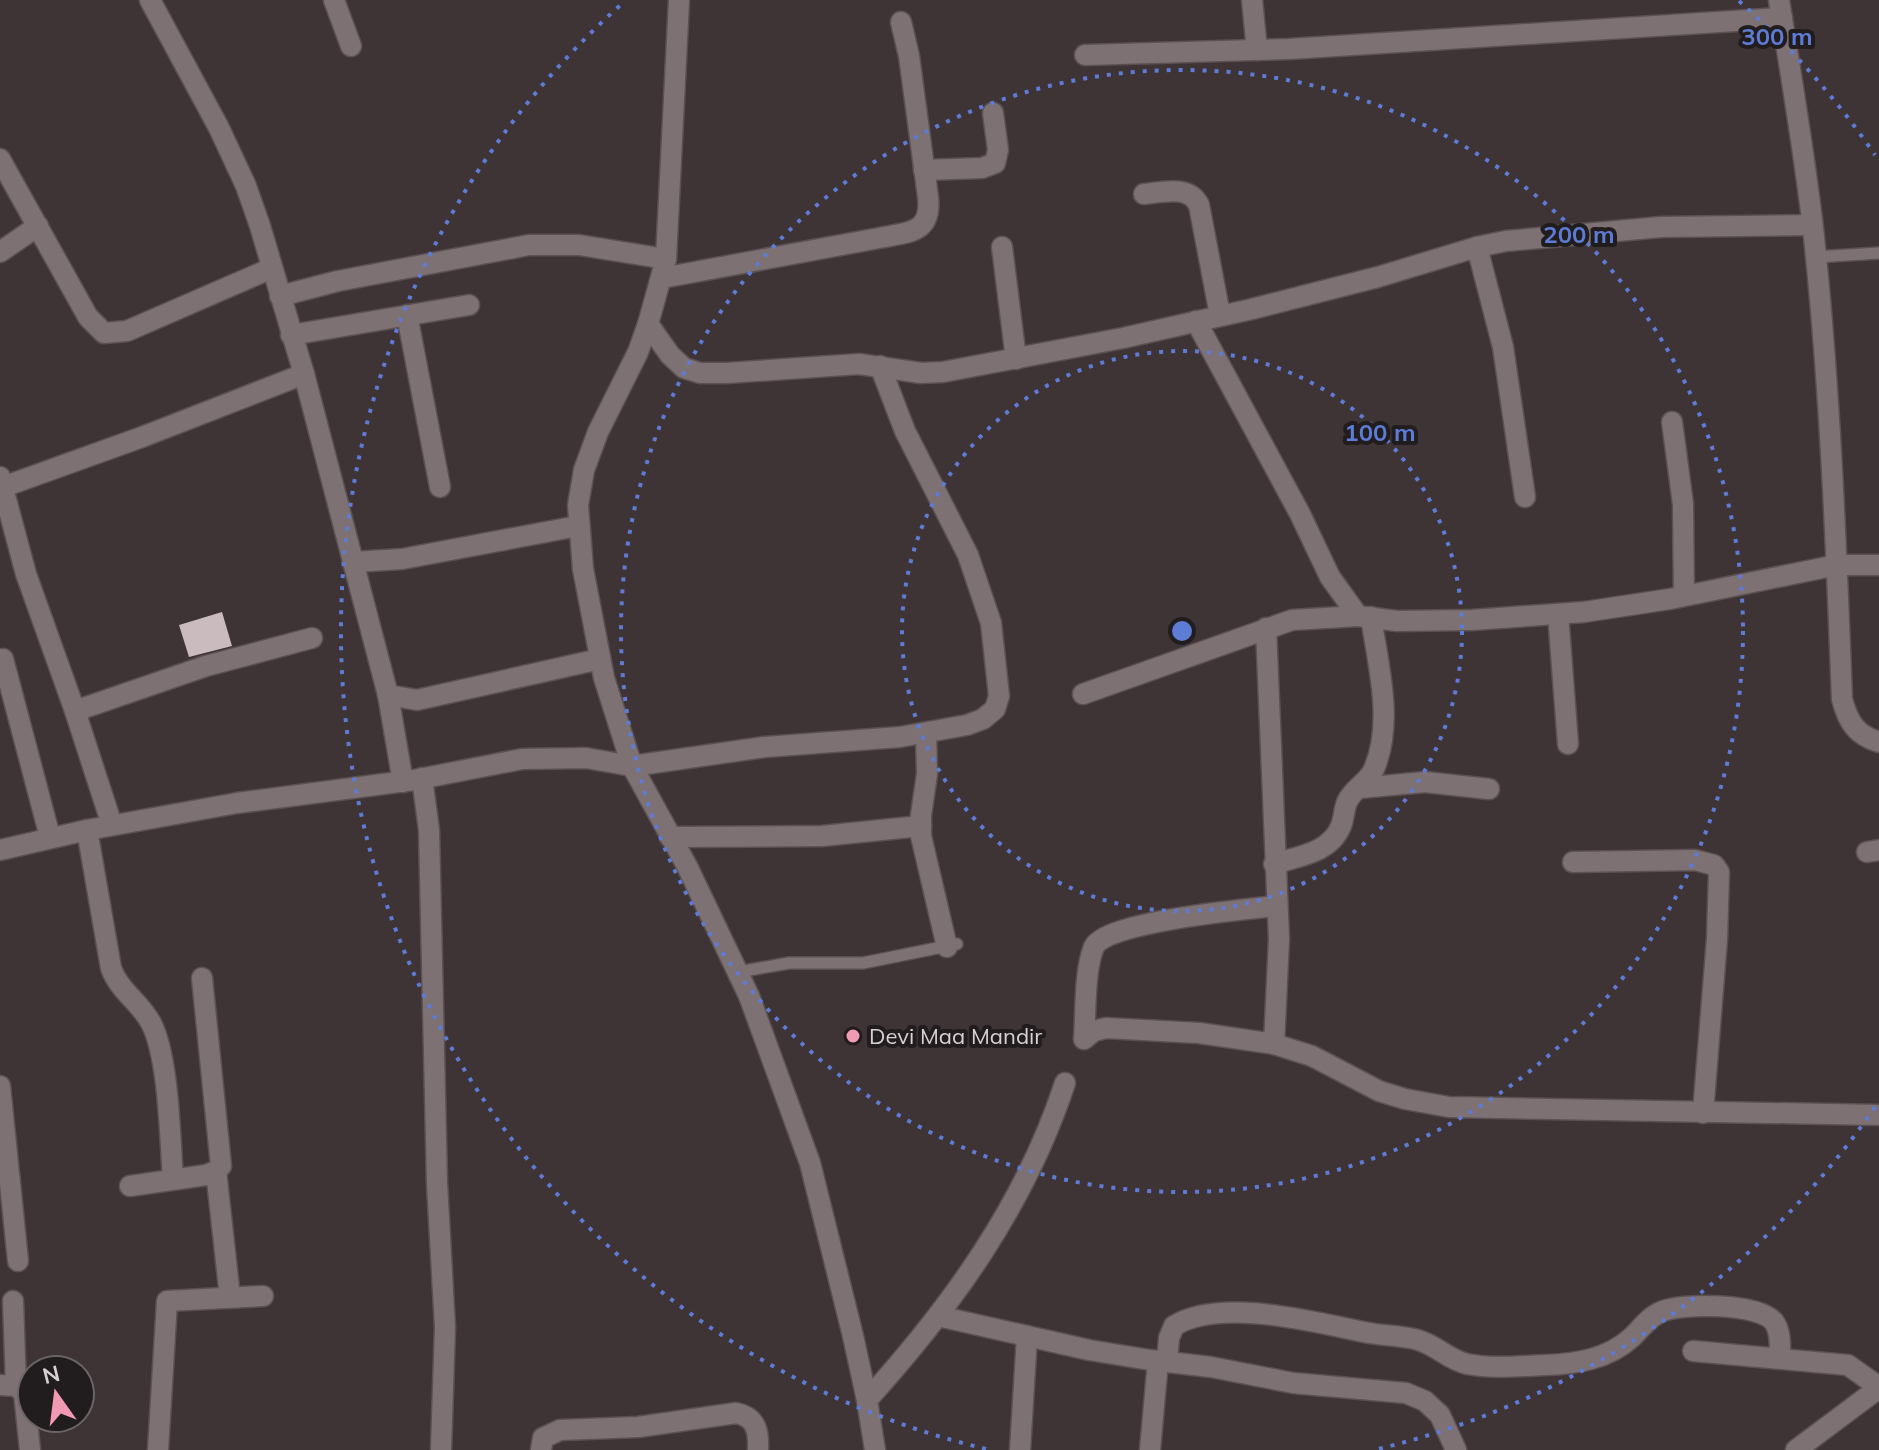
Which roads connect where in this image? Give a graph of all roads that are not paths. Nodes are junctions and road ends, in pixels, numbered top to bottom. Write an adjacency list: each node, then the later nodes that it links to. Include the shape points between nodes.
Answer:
1 (150, 0): 21 (street, via 234,160)
2 (334, 0): 7 (street)
3 (679, 0): 22 (street)
4 (1252, 0): 8 (street)
5 (1781, 9): 8 (street); 14 (street)
6 (901, 22): 12 (street)
7 (351, 46)
8 (1257, 50): 9 (street)
9 (1085, 55)
10 (993, 113): 12 (street, via 995,163)
11 (0, 159): 15 (street)
12 (924, 170): 22 (street, via 929,210 925,224 914,231)
13 (1144, 194): 26 (street, via 1183,192 1195,198)
14 (1812, 225): 17 (street, via 1619,230); 20 (street)
15 (38, 226): 18 (street); 21 (street, via 88,317 104,333 150,323)
16 (1002, 247): 30 (street)
17 (1477, 247): 26 (street); 36 (street, via 1503,347)
18 (0, 252)
19 (1879, 253): 20 (lane)
20 (1816, 257): 39 (street)
21 (272, 268): 23 (street)
22 (664, 269): 23 (street, via 579,245 529,245); 28 (street)
23 (280, 296): 29 (street)
24 (469, 305): 25 (street)
25 (407, 315): 29 (street); 35 (street)
26 (1220, 315): 27 (street)
27 (1196, 321): 30 (street); 43 (street, via 1330,577)
28 (648, 324): 31 (street, via 670,355 700,373); 37 (street, via 584,470)
29 (291, 335): 32 (street)
30 (1016, 359): 31 (street, via 932,373)
31 (880, 366): 51 (street, via 905,431 968,555 996,655 995,709 967,725)
32 (304, 374): 34 (street, via 142,437); 38 (street)
33 (1672, 422): 41 (street, via 1683,504)
34 (2, 482): 50 (street, via 26,574)
35 (440, 487)
36 (1525, 497)
37 (578, 526): 38 (street, via 402,559); 47 (street)
38 (353, 562): 49 (street)
39 (1837, 565): 40 (street); 41 (street); 52 (street, via 1842,699 1854,729)
40 (1879, 565)
41 (1684, 596): 42 (street)
42 (1558, 614): 43 (street, via 1397,621); 53 (street)
43 (1365, 616): 44 (street, via 1292,620); 56 (street, via 1382,693 1383,731 1373,774)
44 (1266, 628): 48 (street); 65 (street)
45 (312, 638): 50 (street, via 194,669)
46 (3, 659): 61 (street)
47 (600, 659): 49 (street, via 417,700); 54 (street)
48 (1083, 694)
49 (388, 695): 55 (street)
50 (75, 711): 58 (street)
51 (926, 733): 54 (street, via 765,747); 59 (street)
52 (1879, 742)
53 (1568, 744)
54 (632, 766): 55 (street, via 543,757); 62 (street)
55 (412, 780): 58 (street); 93 (street, via 429,830 445,1327)
56 (1360, 788): 57 (street, via 1425,782); 65 (street, via 1347,801 1341,825 1326,846)
57 (1489, 789)
58 (112, 825): 60 (street)
59 (921, 826): 62 (street, via 806,837); 67 (street, via 927,868)
60 (87, 830): 61 (street); 76 (street, via 111,968 156,1036)
61 (50, 837): 63 (street)
62 (670, 837): 68 (street)
63 (0, 850)
64 (1573, 862): 73 (street, via 1695,860 1714,865 1719,872)
65 (1274, 864): 66 (street)
66 (1277, 906): 70 (street); 70 (street, via 1128,928 1099,939 1090,966 1084,1039 1094,1031 1123,1028)
67 (952, 945): 68 (lane, via 863,963 789,963)
68 (738, 972): 89 (street, via 810,1163)
69 (202, 978): 75 (street, via 221,1155)
70 (1274, 1044): 73 (street, via 1312,1056 1379,1091 1427,1104)
71 (1065, 1083): 82 (street, via 1001,1227)
72 (0, 1086): 78 (street)
73 (1703, 1113): 74 (street)
74 (1879, 1115)
75 (216, 1171): 76 (street); 80 (street)
76 (173, 1179): 77 (street)
77 (130, 1186)
78 (18, 1261)
79 (263, 1296): 80 (street)
80 (230, 1297): 92 (street, via 167,1301)
81 (13, 1301): 87 (street)
82 (938, 1316): 83 (street); 89 (street)
83 (1027, 1336): 86 (street); 97 (street)
84 (1693, 1351): 85 (street)
85 (1780, 1357): 86 (street, via 1777,1329 1767,1315 1688,1305 1657,1313 1615,1351 1569,1363 1470,1365 1404,1337 1227,1313 1174,1326); 88 (street, via 1848,1365)
86 (1162, 1361): 98 (street); 99 (street, via 1293,1383 1406,1393 1440,1415)
87 (8, 1385): 91 (street, via 24,1393)
88 (1879, 1388): 90 (street)
89 (867, 1400): 96 (street)
90 (1806, 1448)
91 (30, 1450)
92 (158, 1450)
93 (441, 1450)
94 (541, 1450): 95 (street, via 543,1438 560,1430 638,1427 736,1413 754,1422)
95 (758, 1450)
96 (875, 1450)
97 (1020, 1450)
98 (1150, 1450)
99 (1456, 1450)

